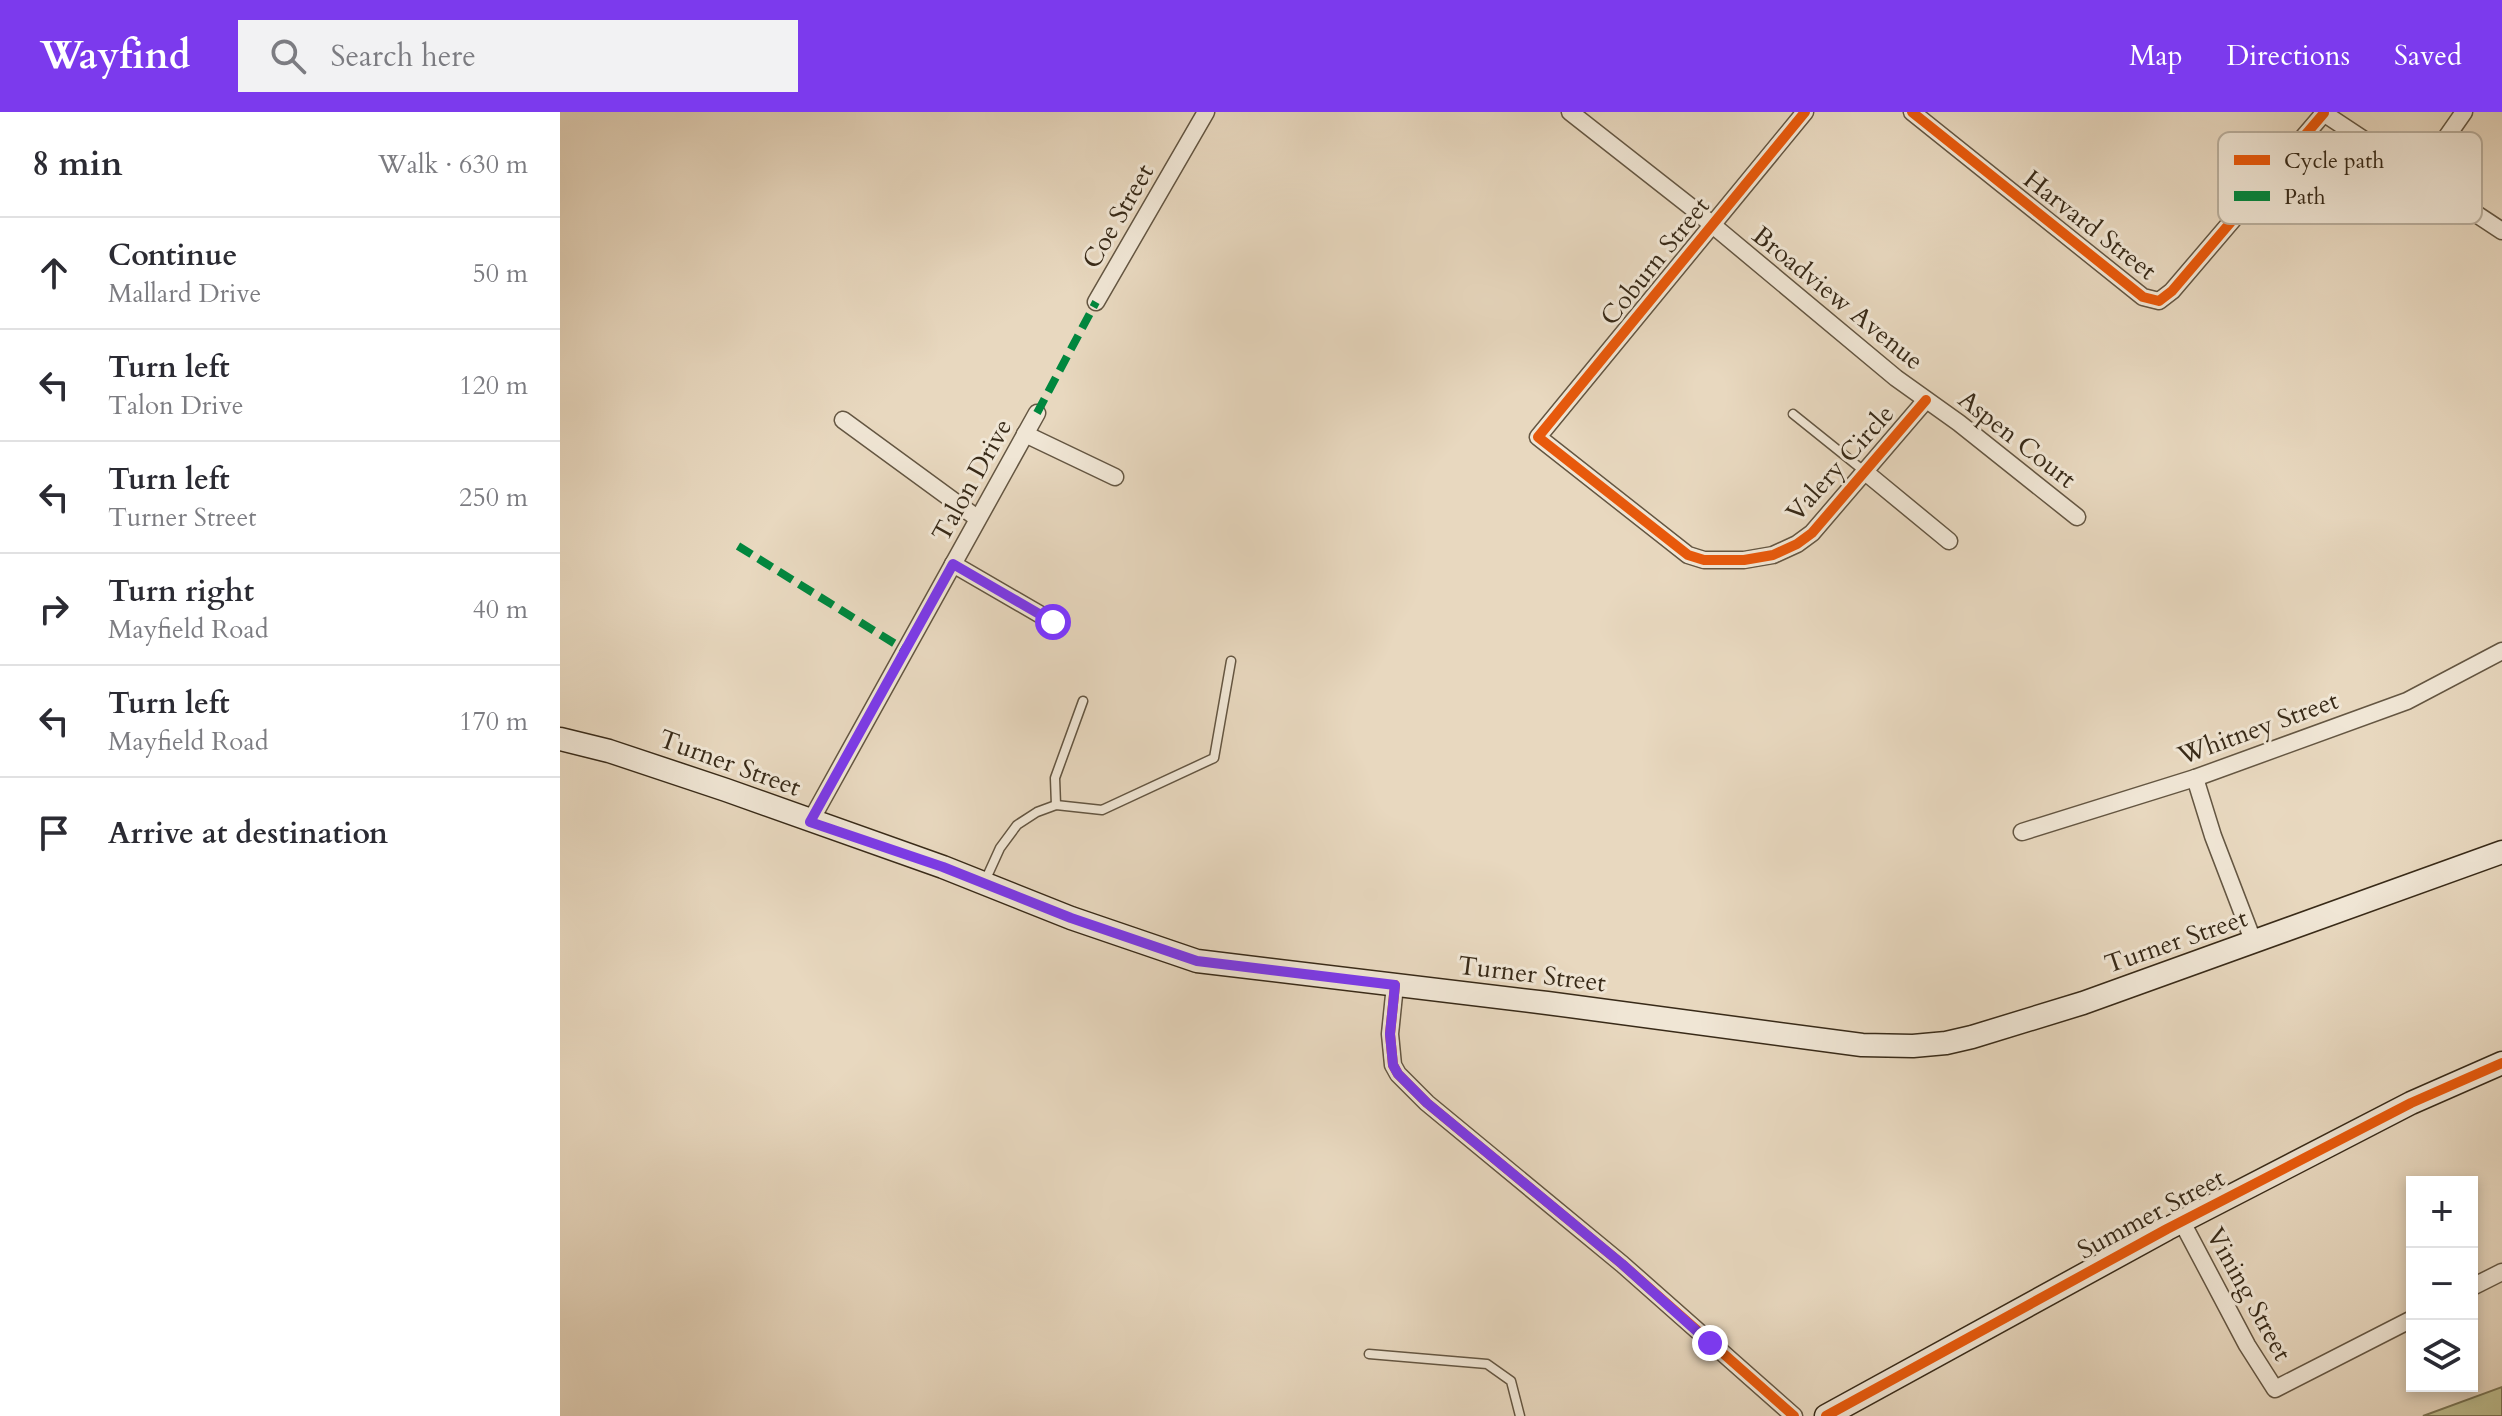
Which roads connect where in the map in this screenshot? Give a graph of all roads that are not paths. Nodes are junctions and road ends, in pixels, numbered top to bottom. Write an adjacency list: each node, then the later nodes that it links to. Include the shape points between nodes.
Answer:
1 (1206, 112): 14 (street, Coe Street)
2 (1570, 112): 12 (street, Broadview Avenue)
3 (1805, 112): 12 (street, Coburn Street)
4 (1912, 112): 11 (street, Harvard Street, via 2151,301 2172,291)
5 (2464, 112): 9 (street)
6 (2323, 113): 7 (street, Harvard Street); 8 (street)
7 (2307, 132)
8 (2353, 132)
9 (2450, 132)
10 (2482, 217): 13 (street)
11 (2229, 224)
12 (1712, 225): 15 (street, Broadview Avenue); 20 (street, Coburn Street)
13 (2502, 231)
14 (1096, 302)
15 (1926, 400): 21 (street, Valery Circle); 23 (street, Aspen Court)
16 (1037, 413): 19 (street, Talon Drive)
17 (1793, 414): 21 (lane)
18 (843, 420): 24 (street)
19 (1025, 434): 22 (street); 24 (street, Talon Drive)
20 (1538, 437): 21 (street, Valery Circle, via 1688,555 1704,560 1744,560 1797,544)
21 (1864, 471): 25 (street)
22 (1115, 477)
23 (2077, 517)
24 (977, 518): 26 (street, Talon Drive)
25 (1949, 541)
26 (953, 564): 27 (street); 34 (street, Talon Drive)
27 (1053, 622)
28 (2502, 651): 32 (street, Whitney Street, via 2407,701)
29 (1231, 661): 33 (lane, via 1214,758 1102,810)
30 (1083, 701): 33 (lane, via 1055,778)
31 (560, 739): 34 (main road, Turner Street, via 660,767)
32 (2195, 778): 35 (street, Whitney Street); 38 (street)
33 (1056, 805): 37 (lane, via 1017,825)
34 (810, 822): 37 (main road, Turner Street)
35 (2022, 832)
36 (2502, 852): 38 (main road, Turner Street)
37 (984, 882): 39 (main road, Turner Street, via 1197,961)
38 (2254, 943): 39 (main road, Turner Street, via 1972,1037 1913,1046 1830,1042)
39 (1395, 985): 47 (street, via 1390,1052 1398,1074)
40 (2502, 1063): 41 (main road, Summer Street, via 2411,1103)
41 (2182, 1222): 44 (street, Vining Street, via 2275,1389); 48 (main road, Summer Street)
42 (2502, 1272): 43 (street)
43 (2478, 1284)
44 (2410, 1320)
45 (1369, 1354): 46 (lane, via 1487,1364 1511,1381)
46 (1520, 1416)
47 (1794, 1416)
48 (1826, 1416)

